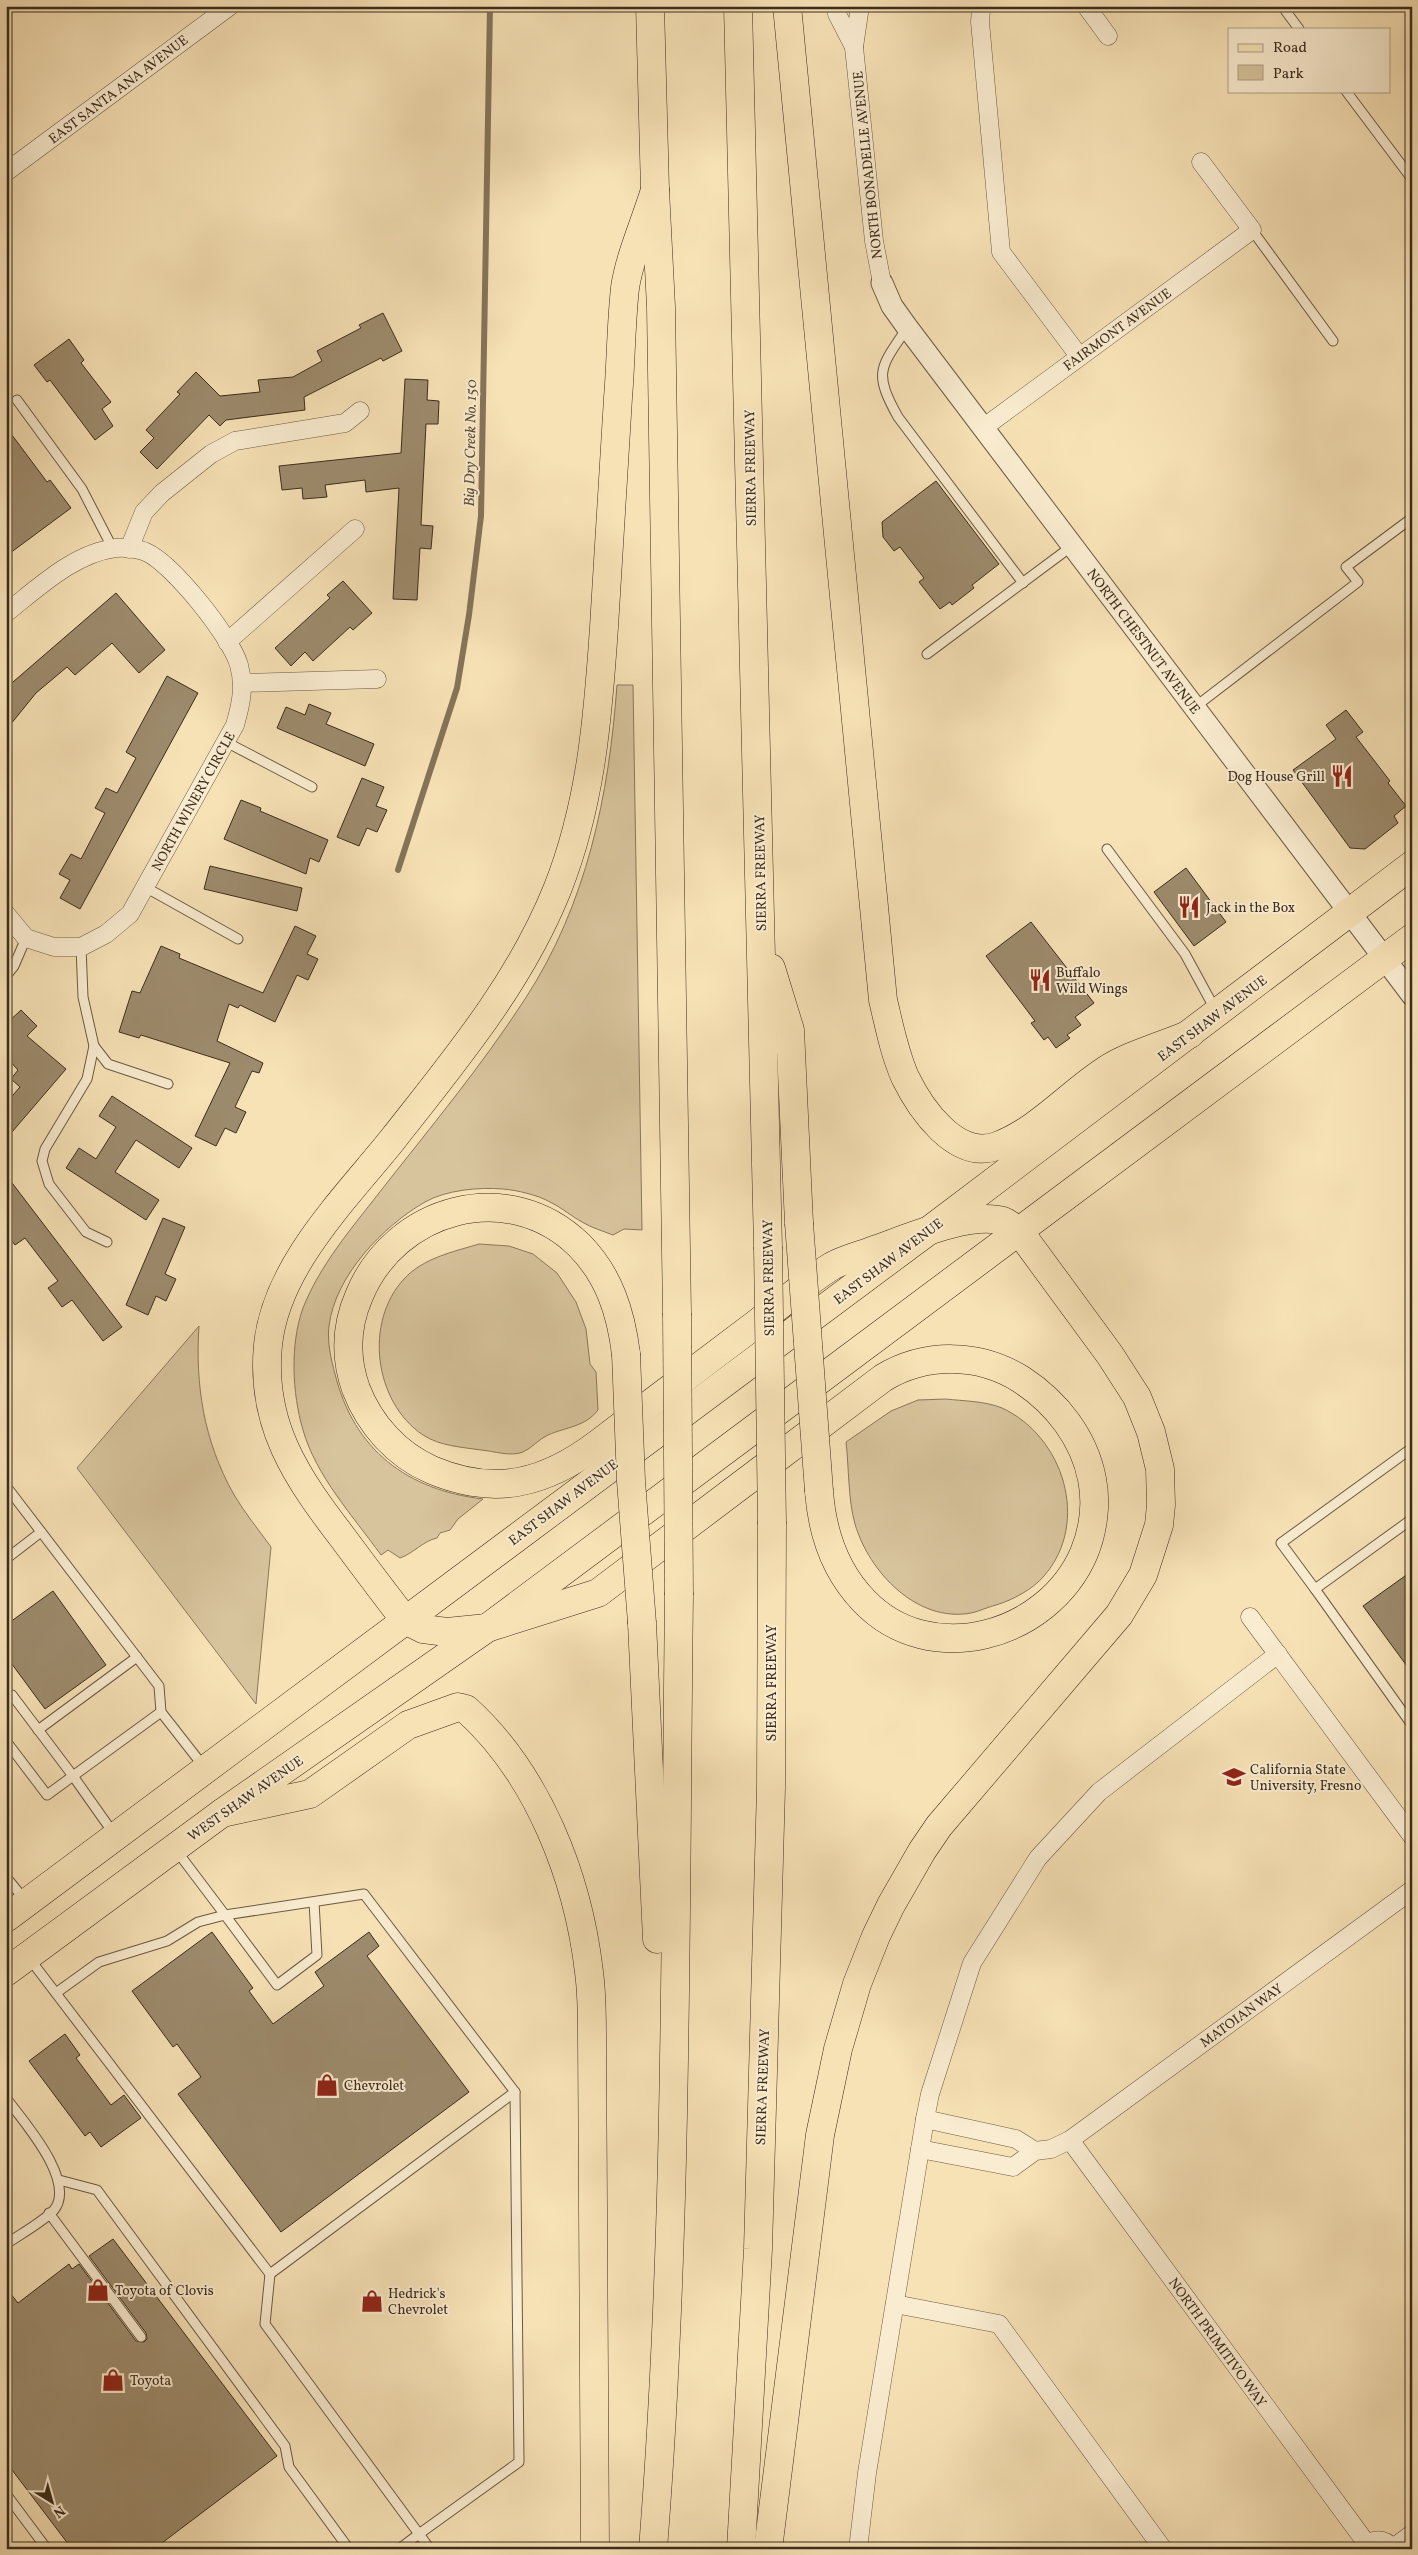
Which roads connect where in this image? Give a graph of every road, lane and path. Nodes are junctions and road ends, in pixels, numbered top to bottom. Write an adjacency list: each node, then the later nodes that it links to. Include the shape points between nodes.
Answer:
1 (230, 6): 15 (street, EAST SANTA ANA AVENUE)
2 (650, 6): 17 (main road)
3 (738, 6): 44 (main road, SIERRA FREEWAY)
4 (787, 6): 53 (main road, via 883,1000 905,1077 931,1116 955,1142 973,1148 995,1147 1021,1134 1107,1068)
5 (837, 6): 12 (street, NORTH BONADELLE AVENUE, via 837,14)
6 (860, 6): 12 (street, NORTH BONADELLE AVENUE)
7 (983, 6): 22 (street, via 980,22 1002,252)
8 (1086, 6): 11 (street)
9 (1282, 6): 10 (lane)
10 (1298, 28)
11 (1108, 36)
12 (854, 47): 19 (street, NORTH BONADELLE AVENUE, via 874,241)
13 (1347, 92): 16 (lane)
14 (1201, 162): 18 (street)
15 (6, 172)
16 (1412, 179)
17 (655, 190): 66 (main road, via 626,285 601,678 592,764 569,856 542,922 509,985 454,1062 302,1256 281,1293 271,1323 268,1350 271,1406 288,1458 314,1500); 96 (main road, bridge, via 661,307 677,1313 679,1595)
18 (1252, 230): 21 (lane); 22 (street, FAIRMONT AVENUE)
19 (882, 283): 20 (street, NORTH CHESTNUT AVENUE, via 892,306)
20 (907, 327): 25 (street, NORTH CHESTNUT AVENUE); 30 (lane, via 883,366 882,377 889,400 898,417)
21 (1333, 341)
22 (1079, 356): 25 (street, FAIRMONT AVENUE)
23 (18, 400): 29 (lane)
24 (360, 411): 29 (street, via 344,423 235,441 211,454 162,492 144,512)
25 (983, 428): 28 (street, NORTH CHESTNUT AVENUE)
26 (1412, 518): 36 (lane, via 1346,567 1358,582)
27 (355, 529): 32 (street)
28 (1072, 546): 30 (lane); 36 (street, NORTH CHESTNUT AVENUE)
29 (121, 549): 31 (street, via 89,556 61,572); 32 (street, NORTH WINERY CIRCLE, via 146,552 170,568)
30 (1023, 583): 33 (lane)
31 (6, 613)
32 (227, 642): 35 (street, NORTH WINERY CIRCLE, via 239,664)
33 (927, 654)
34 (377, 679): 35 (street)
35 (242, 683): 37 (street, NORTH WINERY CIRCLE, via 244,691 235,725)
36 (1195, 707): 42 (street, NORTH CHESTNUT AVENUE)
37 (226, 742): 38 (lane); 41 (street, NORTH WINERY CIRCLE)
38 (312, 787)
39 (1107, 849): 52 (lane, via 1185,954)
40 (1412, 865): 42 (main road, EAST SHAW AVENUE)
41 (145, 887): 47 (lane); 48 (street, NORTH WINERY CIRCLE, via 130,914 106,934)
42 (1349, 912): 49 (street, NORTH CHESTNUT AVENUE); 52 (main road, EAST SHAW AVENUE)
43 (6, 914): 45 (street)
44 (761, 935): 67 (main road, bridge, via 790,1030 798,1224 819,1491 827,1541 852,1587 864,1601 910,1630 952,1638 980,1636 1012,1626 1049,1602 1062,1589 1086,1548 1093,1518 1093,1484 1087,1460 1069,1425 1046,1398 1000,1368 961,1359 928,1360 907,1365 883,1378 598,1593); 112 (main road, SIERRA FREEWAY, bridge, via 772,1524 771,1788 758,2230)
45 (26, 938): 48 (street, NORTH WINERY CIRCLE, via 54,947); 50 (lane)
46 (1412, 938): 49 (main road)
47 (238, 939)
48 (81, 947): 54 (lane, via 83,997)
49 (1384, 959): 51 (street, NORTH CHESTNUT AVENUE); 56 (main road)
50 (6, 976)
51 (1412, 996)
52 (1217, 1013): 53 (main road, EAST SHAW AVENUE)
53 (1190, 1034): 57 (main road, EAST SHAW AVENUE)
54 (94, 1046): 55 (lane, via 108,1064); 58 (lane, via 87,1079 42,1161 49,1184 78,1224 86,1232)
55 (168, 1084)
56 (1019, 1231): 57 (main road, via 1003,1221 978,1220); 67 (main road); 113 (main road, via 1110,1355 1137,1398 1152,1432 1160,1469 1162,1505 1159,1525 1143,1575 1119,1615 959,1800 922,1851 891,1905 857,1984 840,2041 820,2135)
57 (927, 1232): 66 (main road, EAST SHAW AVENUE); 96 (main road, bridge, via 834,1265 591,1448 540,1478 510,1484 445,1475 412,1460 379,1429 361,1402 351,1371 349,1332 355,1304 369,1275 387,1250 422,1223 455,1211 501,1208 517,1211 566,1234 584,1251 604,1278 620,1315 626,1354 631,1481 642,1623)
58 (107, 1242)
59 (1412, 1448): 64 (lane, via 1281,1543)
60 (6, 1486): 62 (lane)
61 (1412, 1519): 64 (lane)
62 (41, 1532): 63 (lane); 69 (lane)
63 (6, 1559)
64 (1315, 1589): 72 (lane)
65 (1250, 1617): 68 (street)
66 (405, 1620): 67 (main road, via 423,1629 447,1632); 75 (main road, EAST SHAW AVENUE)
67 (487, 1628): 77 (main road, WEST SHAW AVENUE)
68 (1278, 1654): 79 (street); 91 (street, via 1099,1792 1038,1858 972,1963)
69 (137, 1657): 71 (lane, via 158,1686); 73 (lane)
70 (6, 1700): 73 (lane, via 12,1695)
71 (161, 1712): 75 (lane); 76 (lane)
72 (1412, 1726)
73 (38, 1730): 76 (lane)
74 (6, 1740): 76 (lane, via 47,1795)
75 (206, 1769): 78 (main road)
76 (73, 1776): 78 (lane)
77 (222, 1813): 80 (main road, WEST SHAW AVENUE); 110 (main road, via 310,1794 408,1725 458,1707 466,1709 501,1746 540,1810 568,1878 580,1920 590,1980)
78 (116, 1836): 84 (main road)
79 (1412, 1836)
80 (174, 1848): 85 (lane); 86 (main road, WEST SHAW AVENUE)
81 (6, 1876): 84 (lane)
82 (1412, 1890): 92 (street, MATOIAN WAY)
83 (314, 1902): 85 (lane); 85 (lane, via 317,1955 277,1985); 89 (lane, via 364,1894)
84 (16, 1910)
85 (225, 1915): 88 (lane, via 198,1922 167,1941 99,1962)
86 (28, 1956): 87 (main road, WEST SHAW AVENUE); 88 (lane)
87 (6, 1972)
88 (56, 1993): 99 (lane)
89 (515, 2092): 99 (lane); 103 (lane, via 519,2462)
90 (6, 2098): 95 (lane, via 36,2138)
91 (925, 2119): 93 (street); 94 (street, via 1016,2139)
92 (1070, 2140): 94 (street, MATOIAN WAY, via 1051,2149); 105 (street, NORTH PRIMITIVO WAY)
93 (920, 2149): 94 (street, via 1013,2167); 100 (street)
94 (1035, 2151)
95 (59, 2180): 97 (lane, via 59,2197); 107 (lane, via 97,2190 285,2446 289,2467)
96 (670, 2208): 111 (main road, via 661,2450)
97 (50, 2213): 98 (lane); 101 (lane)
98 (6, 2244)
99 (270, 2274): 103 (lane, via 265,2324)
100 (895, 2304): 114 (street); 115 (street, via 999,2324)
101 (141, 2337)
102 (6, 2494): 106 (lane)
103 (419, 2534): 108 (lane); 109 (lane)
104 (1412, 2534): 116 (street)
105 (1364, 2546): 116 (street, NORTH PRIMITIVO WAY, via 1370,2541 1382,2540)
106 (47, 2549)
107 (349, 2549)
108 (399, 2549)
109 (430, 2549)
110 (595, 2549)
111 (653, 2549)
112 (741, 2549)
113 (768, 2549)
114 (858, 2549)
115 (1163, 2549)
116 (1393, 2549)

